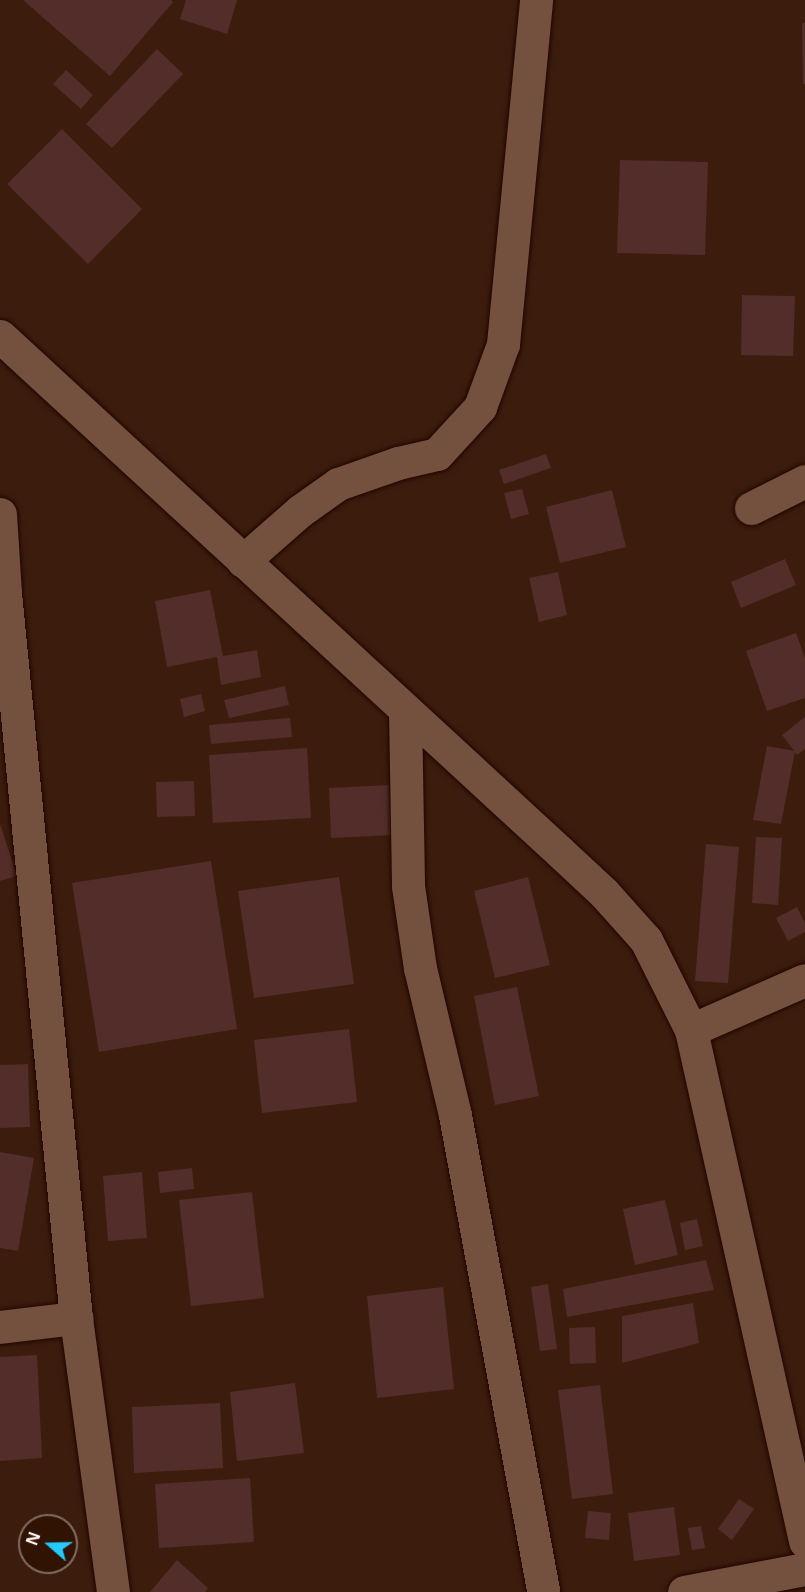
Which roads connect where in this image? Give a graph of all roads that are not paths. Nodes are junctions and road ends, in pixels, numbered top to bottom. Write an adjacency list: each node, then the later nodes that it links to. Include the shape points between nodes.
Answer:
1 (536, 0): 6 (street, via 503,344 480,407 437,454 338,484)
2 (0, 336): 6 (street)
3 (805, 481): 4 (street)
4 (751, 508)
5 (0, 513): 7 (street)
6 (243, 561): 8 (street)
7 (2, 594): 11 (street)
8 (405, 711): 10 (street, via 575,866 646,940); 16 (street, via 408,886 420,968 455,1115)
9 (805, 980): 10 (street)
10 (691, 1030): 13 (street)
11 (76, 1318): 12 (street); 15 (street)
12 (0, 1327)
13 (805, 1541)
14 (805, 1569): 17 (street)
15 (113, 1592)
16 (543, 1592)
17 (684, 1592)

